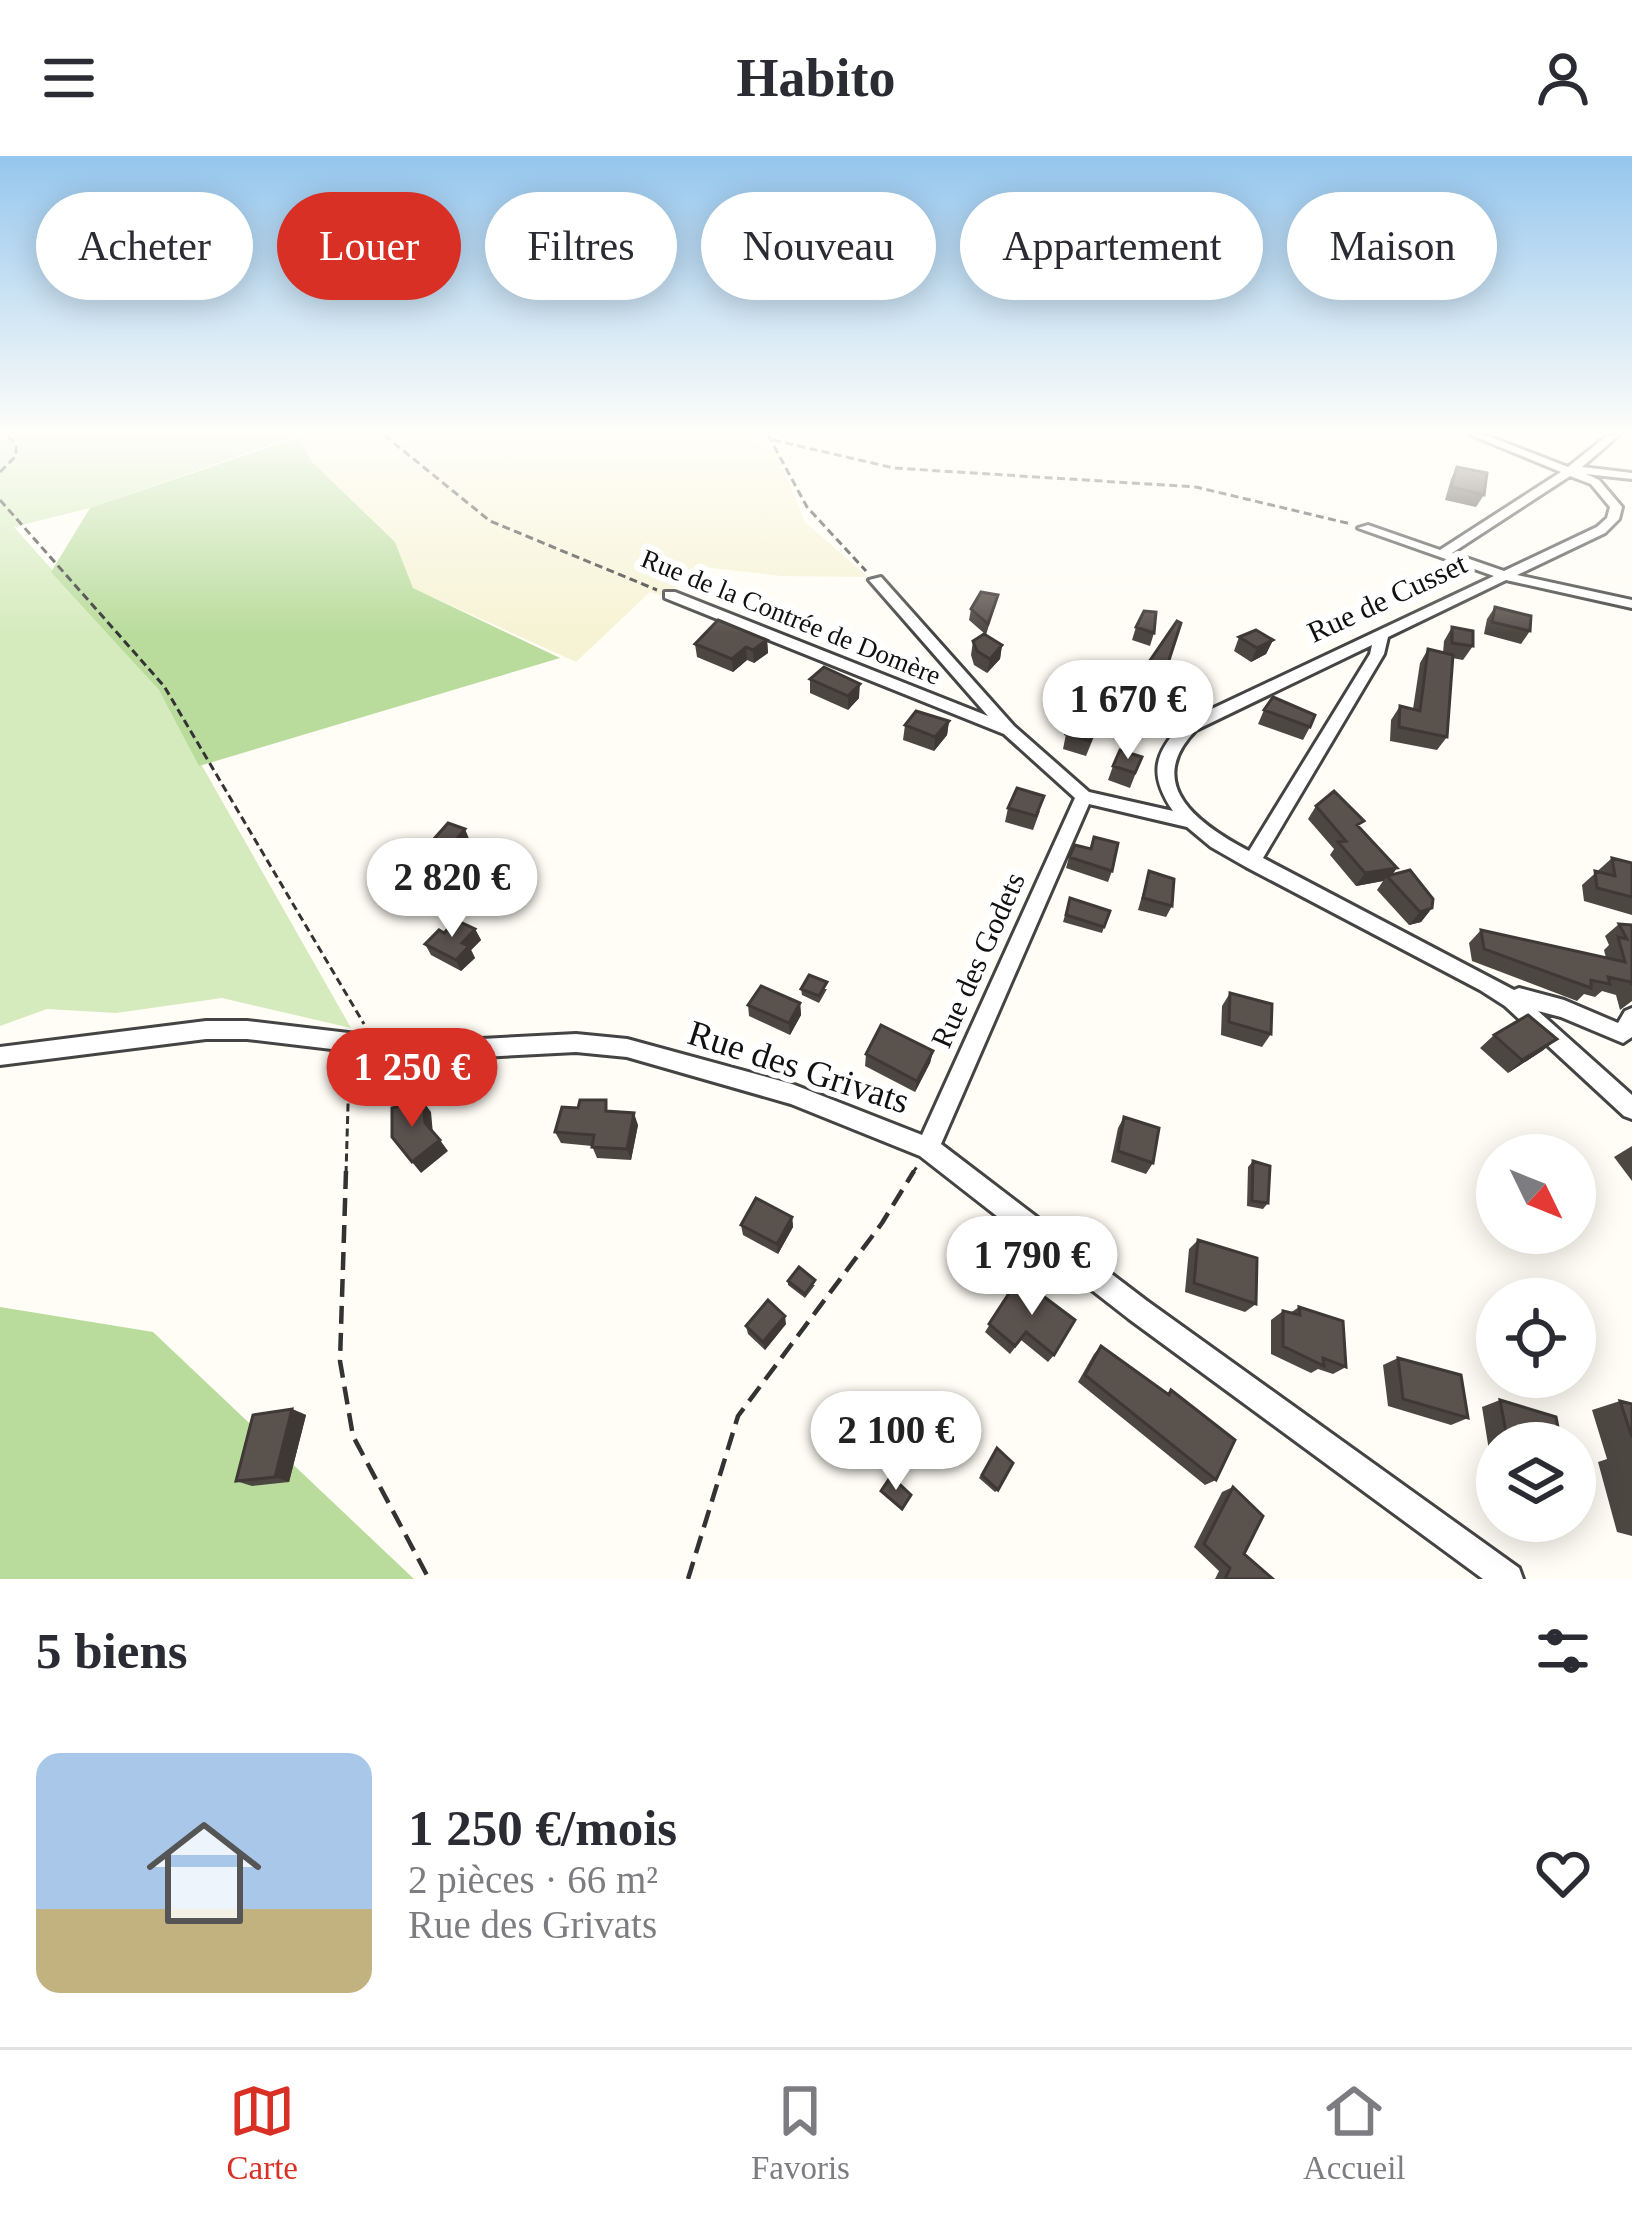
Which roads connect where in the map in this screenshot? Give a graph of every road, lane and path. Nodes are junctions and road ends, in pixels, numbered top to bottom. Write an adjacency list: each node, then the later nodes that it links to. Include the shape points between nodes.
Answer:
1 (1, 501): 20 (path, via 164,686)
2 (466, 501): 11 (path, Rue de la Contrée de Domère, via 490,521)
3 (804, 501): 10 (path)
4 (1272, 501): 7 (path)
5 (1523, 501): 8 (street)
6 (1613, 501): 9 (street, Rue de Cusset, via 1613,519 1600,530)
7 (1364, 528): 8 (street)
8 (1442, 554): 9 (street)
9 (1505, 576): 12 (street); 13 (street, Rue de Cusset)
10 (876, 580): 14 (street)
11 (670, 595): 14 (street, Rue de la Contrée de Domère)
12 (1632, 604)
13 (1382, 634): 16 (street, Rue de Cusset, via 1175,738 1165,781); 17 (street)
14 (1010, 730): 15 (street, Rue de la Contrée de Domère)
15 (1084, 796): 16 (street, Rue de la Contrée de Domère); 23 (street, Rue des Godets)
16 (1188, 821): 17 (street)
17 (1252, 862): 18 (street)
18 (1512, 1000): 19 (street, via 1564,1009 1624,1034); 22 (street)
19 (1632, 1017)
20 (375, 1042): 21 (street, Rue des Grivats, via 206,1030); 23 (street, Rue des Grivats, via 424,1052 576,1043 627,1048 792,1094); 24 (path, via 349,1071 340,1361 353,1436)
21 (0, 1056)
22 (1632, 1105)
23 (928, 1148): 25 (path, via 738,1416); 26 (street, Rue des Grivats)
24 (429, 1579)
25 (688, 1579)
26 (1508, 1579)

